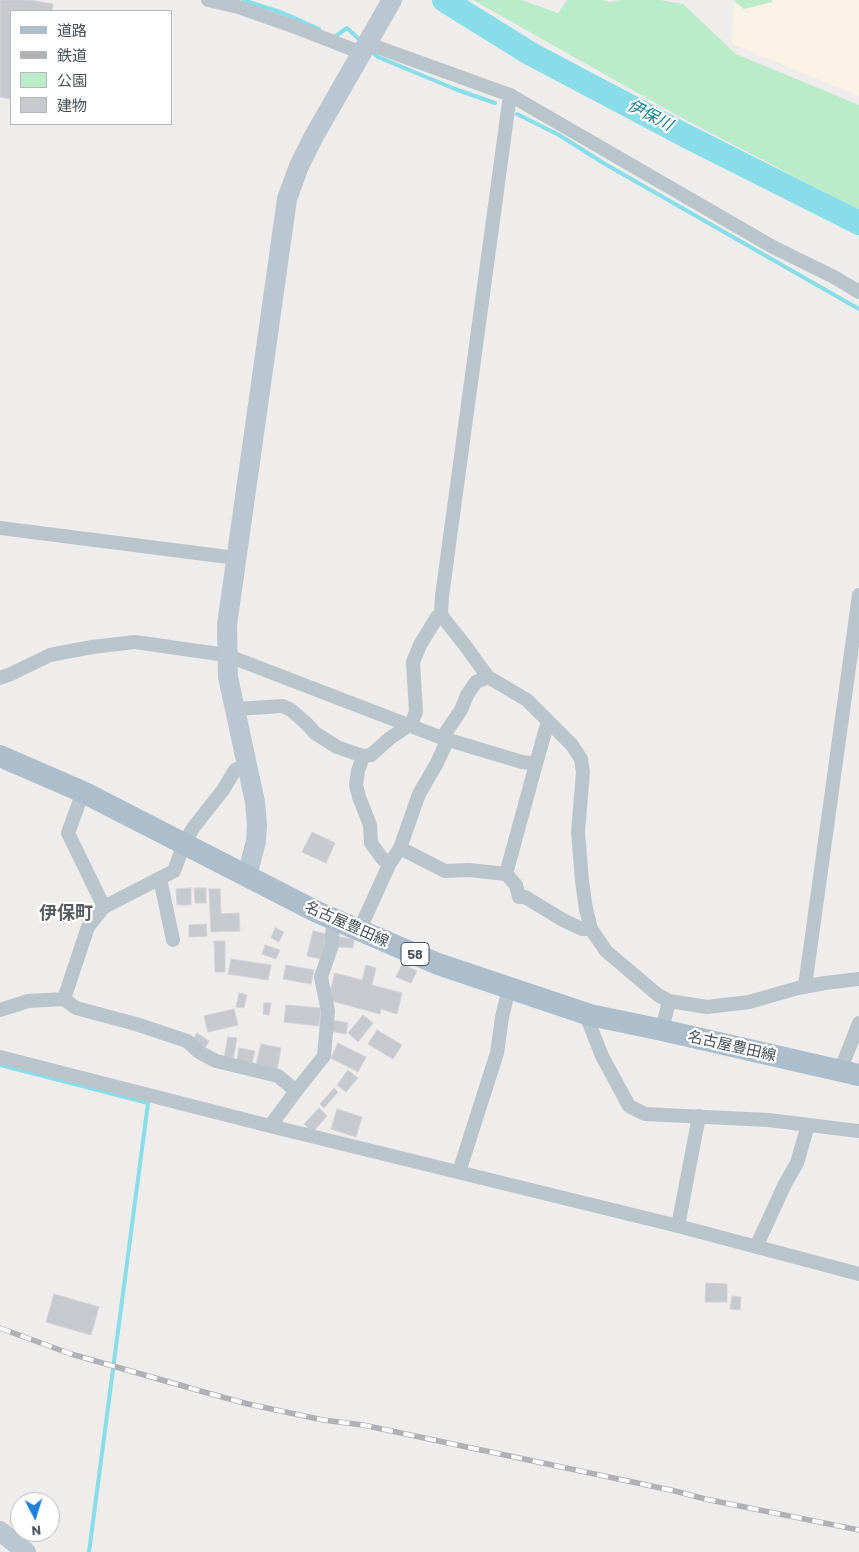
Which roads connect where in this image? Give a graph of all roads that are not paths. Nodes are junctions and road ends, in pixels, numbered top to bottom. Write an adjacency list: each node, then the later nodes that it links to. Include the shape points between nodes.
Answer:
1 (208, 0): 3 (street, via 298,28)
2 (392, 0): 3 (street)
3 (367, 43): 4 (street); 7 (street, via 314,136 287,199)
4 (510, 95): 5 (street, via 773,247); 9 (street)
5 (859, 292)
6 (0, 528): 7 (street)
7 (236, 558): 10 (street)
8 (859, 595): 34 (street)
9 (441, 615): 11 (street); 15 (street, via 420,645 413,662 416,712)
10 (226, 655): 12 (street, via 135,642 50,655); 13 (street); 15 (street)
11 (488, 677): 14 (street, via 526,700); 16 (street, via 476,682)
12 (0, 678)
13 (235, 709): 18 (street, via 284,706 337,747); 20 (street)
14 (548, 721): 19 (street); 30 (street, via 572,745 581,760 578,832 582,881)
15 (411, 724): 16 (street); 18 (street, via 371,755)
16 (445, 738): 19 (street); 23 (street, via 438,763 419,794)
17 (0, 756): 21 (main road, 名古屋豊田線 / 58)
18 (363, 756): 24 (street, via 356,785 370,826 371,843)
19 (536, 764): 25 (street)
20 (247, 765): 22 (street, via 235,770); 26 (street, via 257,825)
21 (83, 792): 22 (main road, 名古屋豊田線 / 58); 28 (street, via 68,833)
22 (184, 844): 26 (main road, 名古屋豊田線 / 58); 27 (street, via 174,871)
23 (400, 848): 24 (street); 25 (street, via 445,871)
24 (389, 865): 31 (street)
25 (506, 874): 30 (street, via 516,885 519,897 525,897 582,929)
26 (247, 876): 29 (main road, 名古屋豊田線 / 58)
27 (160, 878): 28 (street); 32 (street)
28 (104, 907): 36 (street, via 88,927)
29 (333, 919): 31 (main road, 名古屋豊田線 / 58); 44 (street, via 332,945 321,977 328,1011 324,1056)
30 (591, 929): 37 (street, via 606,950 658,996)
31 (359, 932): 35 (main road, 名古屋豊田線 / 58)
32 (173, 940)
33 (859, 980): 34 (street)
34 (805, 986): 37 (street, via 749,1002 707,1007)
35 (509, 988): 39 (main road, 名古屋豊田線 / 58); 49 (street, via 497,1053)
36 (64, 999): 38 (street, via 28,1001); 44 (street, via 76,1008 170,1034 187,1041 216,1061 278,1076)
37 (669, 1000): 41 (street)
38 (0, 1010)
39 (590, 1015): 41 (main road, 名古屋豊田線 / 58); 45 (street, via 589,1023 602,1056 629,1106 645,1114)
40 (859, 1023): 43 (street)
41 (662, 1030): 43 (main road, 名古屋豊田線 / 58)
42 (0, 1057): 47 (street)
43 (854, 1075)
44 (296, 1091): 47 (street)
45 (699, 1116): 46 (street); 50 (street)
46 (808, 1125): 48 (street); 51 (street, via 797,1163)
47 (270, 1126): 49 (street)
48 (859, 1131)
49 (459, 1172): 50 (street)
50 (678, 1226): 51 (street)
51 (756, 1247): 52 (street)
52 (859, 1274)
53 (0, 1531): 54 (street)
54 (26, 1552)

